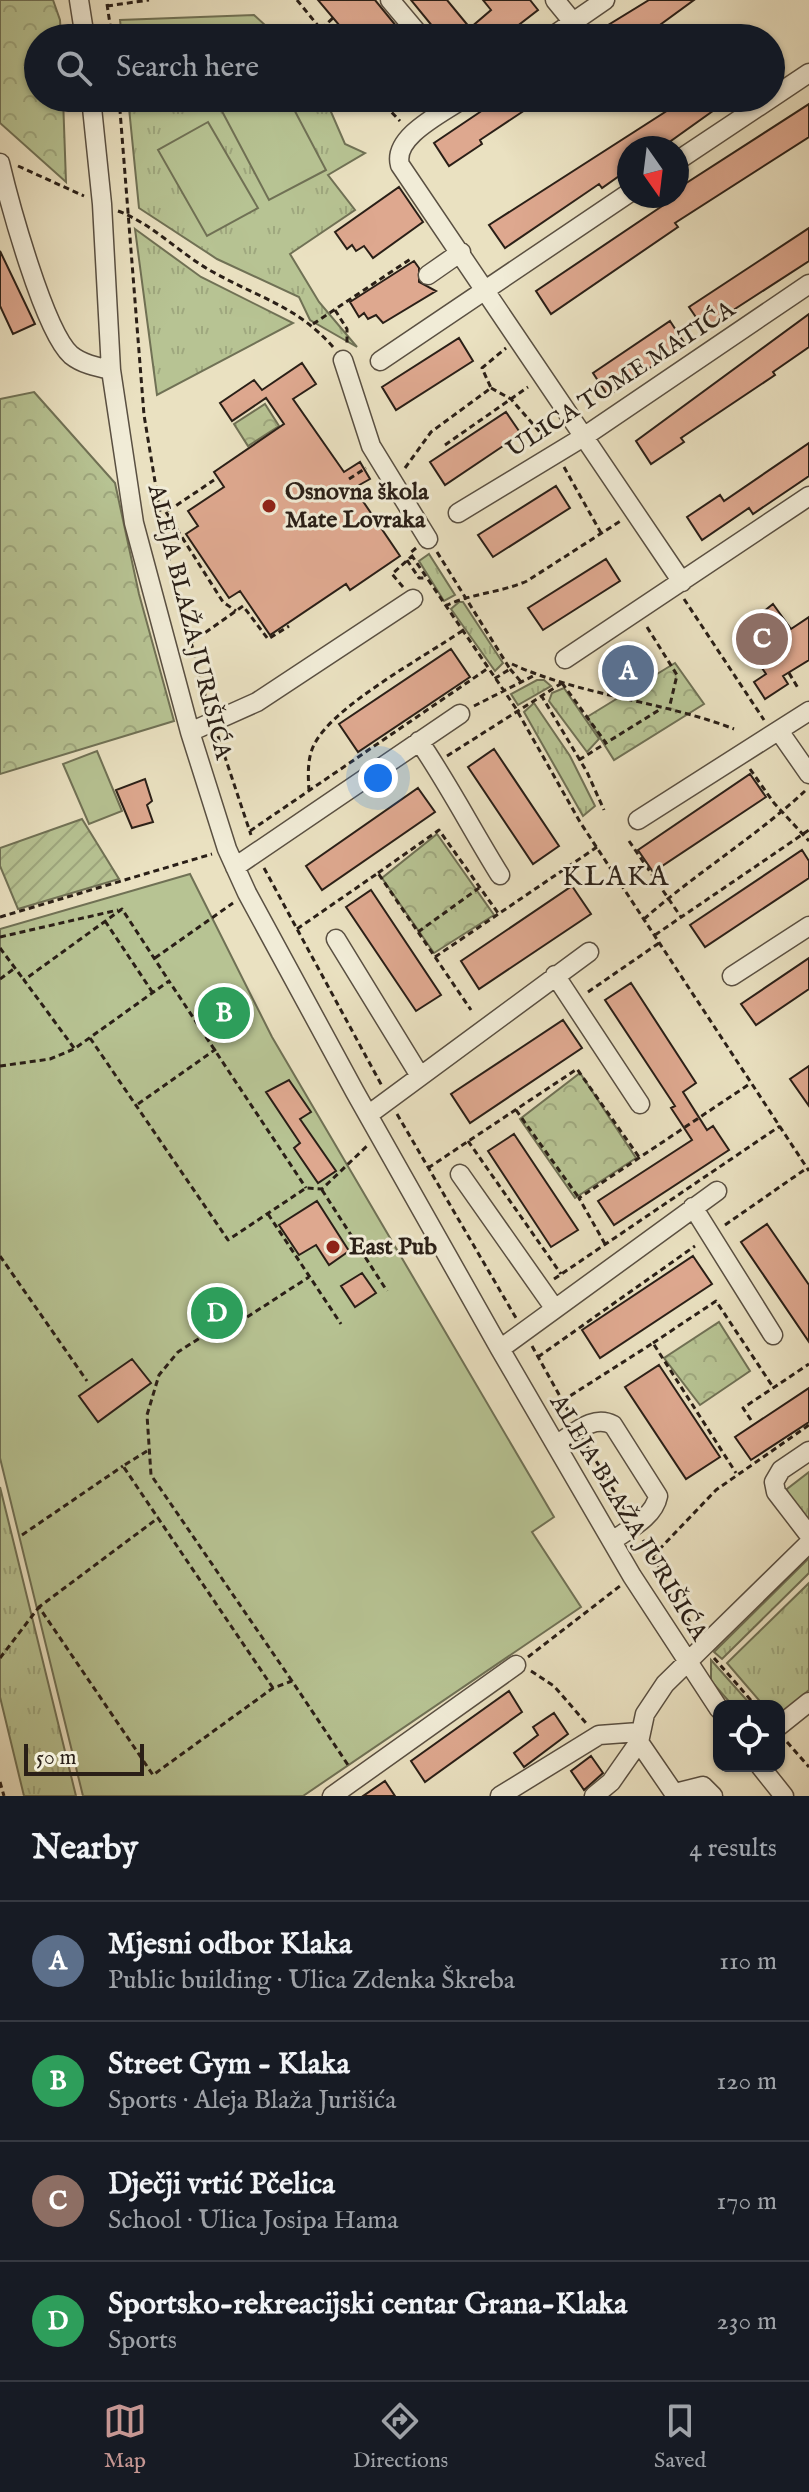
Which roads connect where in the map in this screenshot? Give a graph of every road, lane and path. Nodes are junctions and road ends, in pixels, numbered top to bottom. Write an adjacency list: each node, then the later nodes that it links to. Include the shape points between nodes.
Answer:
1 (149, 0): 6 (path)
2 (297, 0): 11 (path)
3 (390, 0): 13 (street)
4 (555, 0): 8 (street)
5 (605, 0): 8 (street)
6 (92, 2): 9 (street); 10 (path)
7 (333, 18): 12 (path)
8 (573, 22): 14 (street)
9 (88, 24)
10 (104, 24)
11 (317, 24)
12 (326, 24)
13 (410, 24)
14 (570, 24)
15 (809, 73): 16 (street)
16 (785, 89)
17 (92, 112): 39 (street, ALEJA BLAŽA JURIŠIĆA)
18 (120, 112): 28 (path)
19 (391, 112): 22 (path)
20 (444, 112): 29 (street, via 413,134 401,149 400,165)
21 (750, 112): 23 (street)
22 (408, 130)
23 (689, 153)
24 (3, 162): 25 (path); 39 (street, via 12,216 57,335 70,354)
25 (91, 199)
26 (617, 201): 33 (street)
27 (115, 210): 28 (path)
28 (128, 215): 35 (path, via 211,272)
29 (461, 252): 31 (street); 33 (street)
30 (412, 258): 34 (path)
31 (428, 275)
32 (809, 284): 43 (street, ULICA TOME MATIĆA)
33 (485, 289): 38 (street); 43 (street)
34 (335, 310): 35 (path); 37 (path, via 347,329)
35 (313, 324): 37 (path)
36 (512, 342): 41 (path, via 482,368)
37 (343, 360): 50 (street, via 371,446)
38 (380, 361)
39 (111, 370): 89 (street, ALEJA BLAŽA JURIŠIĆA, via 134,523)
40 (538, 380): 42 (path)
41 (491, 388): 42 (path); 50 (path, via 431,432)
42 (509, 398): 44 (path); 45 (path)
43 (585, 436): 53 (street); 54 (street, ULICA TOME MATIĆA)
44 (445, 445)
45 (554, 449)
46 (561, 460): 56 (path)
47 (364, 469): 48 (path)
48 (349, 479)
49 (214, 480): 52 (path)
50 (394, 484): 57 (street)
51 (809, 496): 62 (street)
52 (166, 512): 55 (path); 66 (path, via 223,602)
53 (635, 512): 56 (path); 62 (street)
54 (458, 513)
55 (160, 516)
56 (601, 533): 63 (path, via 513,588)
57 (433, 546): 63 (path)
58 (412, 556): 59 (path)
59 (407, 560): 61 (path, via 419,578); 64 (path, via 392,574)
60 (417, 564): 61 (path)
61 (425, 578): 65 (path)
62 (680, 587): 71 (street); 88 (path)
63 (465, 596): 65 (path); 72 (path)
64 (413, 599): 89 (street, via 257,702)
65 (445, 606): 69 (path)
66 (236, 611): 67 (path, via 243,606 268,639); 70 (path)
67 (289, 626)
68 (647, 627): 84 (path, via 677,675)
69 (462, 631): 73 (path); 96 (path, via 336,717 315,743 307,771)
70 (189, 644)
71 (565, 659)
72 (511, 667): 75 (path); 76 (path); 77 (path)
73 (487, 669): 76 (path); 96 (path)
74 (789, 673): 79 (path)
75 (535, 675): 77 (path); 78 (path)
76 (494, 679): 80 (path)
77 (522, 683): 80 (path)
78 (562, 683): 81 (path); 83 (path); 91 (path)
79 (798, 688)
80 (504, 692): 82 (path); 86 (path)
81 (541, 695): 82 (path); 93 (path)
82 (517, 709): 92 (path); 105 (path)
83 (661, 709): 84 (path); 91 (path)
84 (669, 710): 87 (path)
85 (809, 711): 88 (street)
86 (460, 714): 90 (street)
87 (734, 729)
88 (775, 730): 95 (street); 99 (street)
89 (190, 732): 106 (street, ALEJA BLAŽA JURIŠIĆA)
90 (419, 741): 106 (street); 108 (street)
91 (606, 743): 93 (path)
92 (443, 759)
93 (579, 760): 97 (path)
94 (745, 762): 98 (path)
95 (807, 782): 98 (path)
96 (309, 791): 101 (path)
97 (604, 810)
98 (782, 813): 102 (path); 111 (path)
99 (638, 820)
100 (809, 830): 102 (path)
101 (250, 831)
102 (802, 834): 104 (path); 115 (path)
103 (629, 841): 111 (path)
104 (809, 841)
105 (597, 847): 113 (path); 116 (path)
106 (231, 858): 110 (street, ALEJA BLAŽA JURIŠIĆA); 114 (path)
107 (378, 873): 109 (path, via 439,830); 119 (path); 120 (path)
108 (500, 875)
109 (479, 888): 113 (path); 120 (path)
110 (247, 893): 128 (path); 147 (street, ALEJA BLAŽA JURIŠIĆA)
111 (667, 898): 115 (path); 116 (path)
112 (122, 909): 117 (path); 122 (path); 128 (path)
113 (499, 915): 127 (path)
114 (0, 917)
115 (681, 917): 121 (path)
116 (644, 919): 121 (path)
117 (105, 921): 133 (path); 135 (path)
118 (809, 926): 131 (street)
119 (296, 929)
120 (418, 932): 127 (path)
121 (655, 935): 124 (path)
122 (0, 937)
123 (336, 939): 142 (street)
124 (659, 943): 136 (path); 143 (path)
125 (0, 948): 129 (path)
126 (589, 952): 130 (street)
127 (435, 957): 137 (path)
128 (155, 958): 134 (path)
129 (15, 968): 132 (path); 133 (path)
130 (555, 975): 142 (street); 145 (street)
131 (732, 976)
132 (0, 979)
133 (24, 980): 139 (path)
134 (169, 981): 135 (path); 140 (path)
135 (153, 993): 138 (path)
136 (578, 999)
137 (471, 1010)
138 (90, 1038): 139 (path); 144 (path)
139 (74, 1049): 141 (path, via 50,1059)
140 (216, 1049): 144 (path); 155 (path)
141 (0, 1066)
142 (420, 1076): 147 (street)
143 (751, 1083): 148 (path); 151 (path)
144 (138, 1104): 160 (path, via 228,1240)
145 (640, 1104)
146 (516, 1110): 149 (path); 151 (path, via 577,1069); 158 (path)
147 (368, 1115): 172 (street, ALEJA BLAŽA JURIŠIĆA)
148 (780, 1126): 153 (path); 162 (path)
149 (468, 1141): 152 (path); 164 (path)
150 (371, 1143): 156 (path)
151 (639, 1157): 158 (path)
152 (428, 1168)
153 (808, 1170): 161 (path)
154 (460, 1174): 168 (street)
155 (306, 1188): 156 (path); 160 (path)
156 (322, 1189): 167 (path)
157 (717, 1191): 159 (street)
158 (579, 1198): 162 (path)
159 (693, 1207): 161 (street); 168 (street)
160 (268, 1214): 165 (path)
161 (710, 1235): 170 (street); 173 (path)
162 (605, 1244): 164 (path)
163 (0, 1256): 175 (path)
164 (561, 1274): 166 (path)
165 (309, 1277): 169 (path); 181 (path, via 241,1321 220,1325 178,1352 153,1392)
166 (545, 1285)
167 (387, 1291)
168 (555, 1309): 172 (street)
169 (341, 1324)
170 (773, 1335)
171 (653, 1343): 176 (path, via 716,1301); 177 (path); 184 (path)
172 (500, 1349): 180 (street, ALEJA BLAŽA JURIŠIĆA)
173 (538, 1357)
174 (809, 1364): 176 (path)
175 (87, 1381)
176 (773, 1387): 178 (path, via 743,1408)
177 (562, 1401)
178 (751, 1420)
179 (809, 1425): 184 (path)
180 (557, 1444): 188 (street, ALEJA BLAŽA JURIŠIĆA); 188 (street, via 604,1420 613,1425 658,1496 645,1517)
181 (147, 1451): 183 (path); 197 (path, via 151,1475)
182 (809, 1451): 187 (street, via 781,1470 774,1482)
183 (123, 1466): 185 (path); 186 (path)
184 (736, 1473): 190 (path)
185 (158, 1518): 192 (path); 198 (path)
186 (22, 1535)
187 (809, 1535)
188 (612, 1541): 191 (street, ALEJA BLAŽA JURIŠIĆA)
189 (809, 1543): 195 (street)
190 (652, 1557)
191 (632, 1576): 195 (street, ALEJA BLAŽA JURIŠIĆA); 196 (path)
192 (39, 1607): 194 (path); 198 (path, via 153,1775)
193 (711, 1655): 200 (path)
194 (0, 1658)
195 (687, 1663): 199 (street, ALEJA BLAŽA JURIŠIĆA); 204 (street, via 656,1694)
196 (516, 1665): 203 (path, via 554,1686); 208 (street)
197 (292, 1681): 198 (path); 208 (path)
198 (273, 1688)
199 (713, 1700)
200 (751, 1700)
201 (809, 1702): 202 (street)
202 (785, 1730)
203 (597, 1737): 204 (street); 213 (street)
204 (639, 1737): 210 (street); 214 (street, via 611,1782)
205 (785, 1737): 206 (path)
206 (809, 1767)
207 (765, 1772): 216 (street)
208 (357, 1778): 212 (street)
209 (0, 1782): 211 (path)
210 (675, 1794): 215 (street, via 703,1786)
211 (4, 1796)
212 (332, 1796)
213 (500, 1796)
214 (594, 1796)
215 (713, 1796)
216 (784, 1796)

